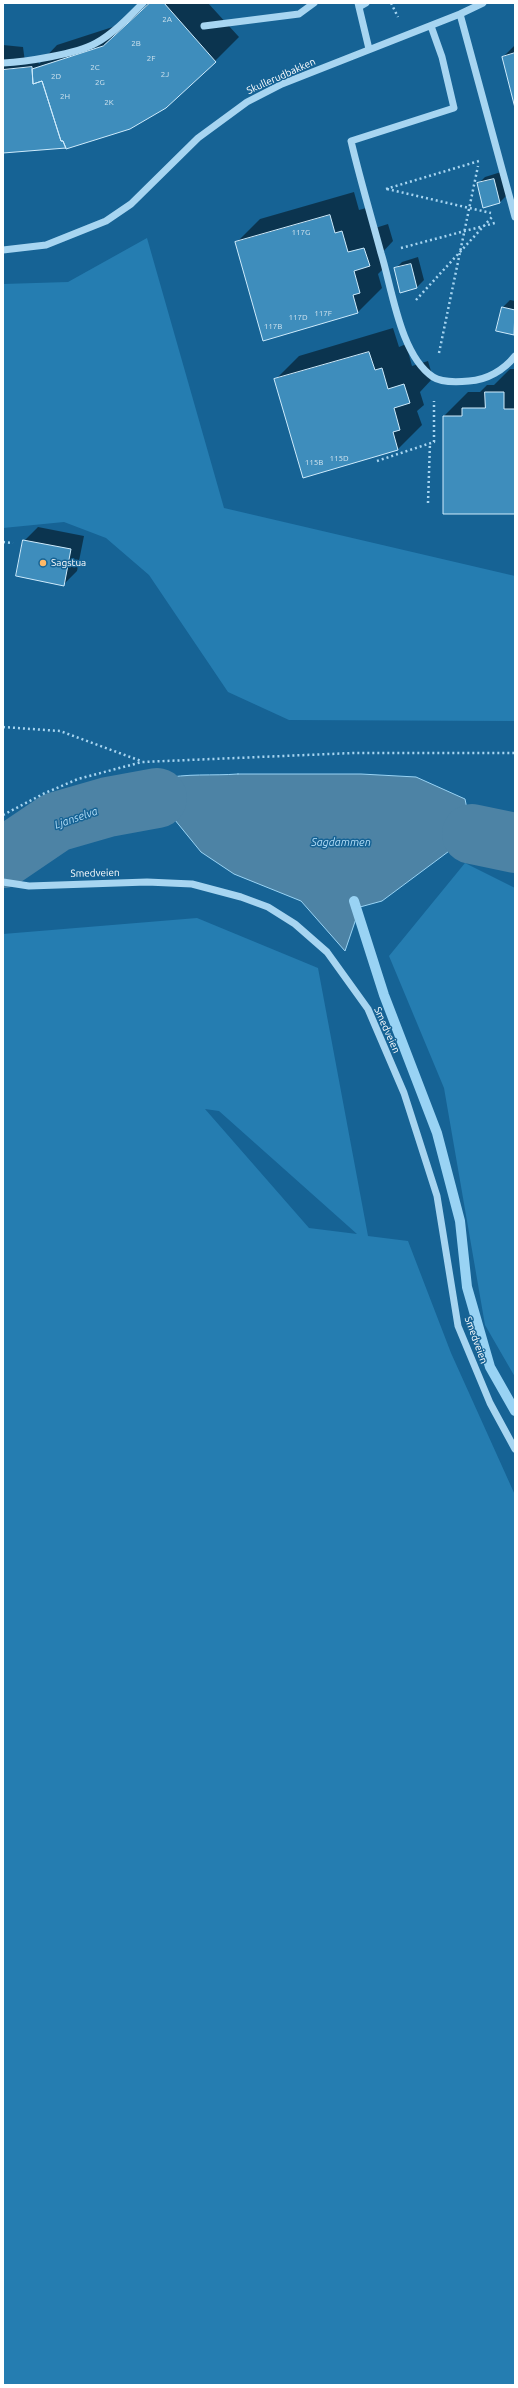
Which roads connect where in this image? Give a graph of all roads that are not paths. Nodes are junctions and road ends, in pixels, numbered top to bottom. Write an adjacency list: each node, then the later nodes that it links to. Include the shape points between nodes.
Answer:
1 (143, 3): 10 (street, via 113,32 96,44 31,61)
2 (314, 3): 7 (street, via 299,14)
3 (366, 3): 5 (street)
4 (483, 3): 6 (street, Skullerudbakken)
5 (358, 5): 9 (street)
6 (460, 14): 8 (street, Skullerudbakken); 11 (street)
7 (204, 26)
8 (431, 26): 9 (street, Skullerudbakken); 13 (street, via 442,57 454,108 351,141 364,196 399,318 418,363 434,378 455,382 476,381 495,374)
9 (369, 49): 12 (street, Skullerudbakken, via 282,84 247,102 198,138 131,204 106,221 46,245)
10 (3, 63)
11 (515, 218)
12 (3, 250)
13 (515, 356)
14 (3, 882): 15 (street, Smedveien, via 29,886 147,882 192,884 268,907 295,924 327,952 368,1009 404,1093 437,1196 458,1326 490,1403)
15 (515, 1449)

